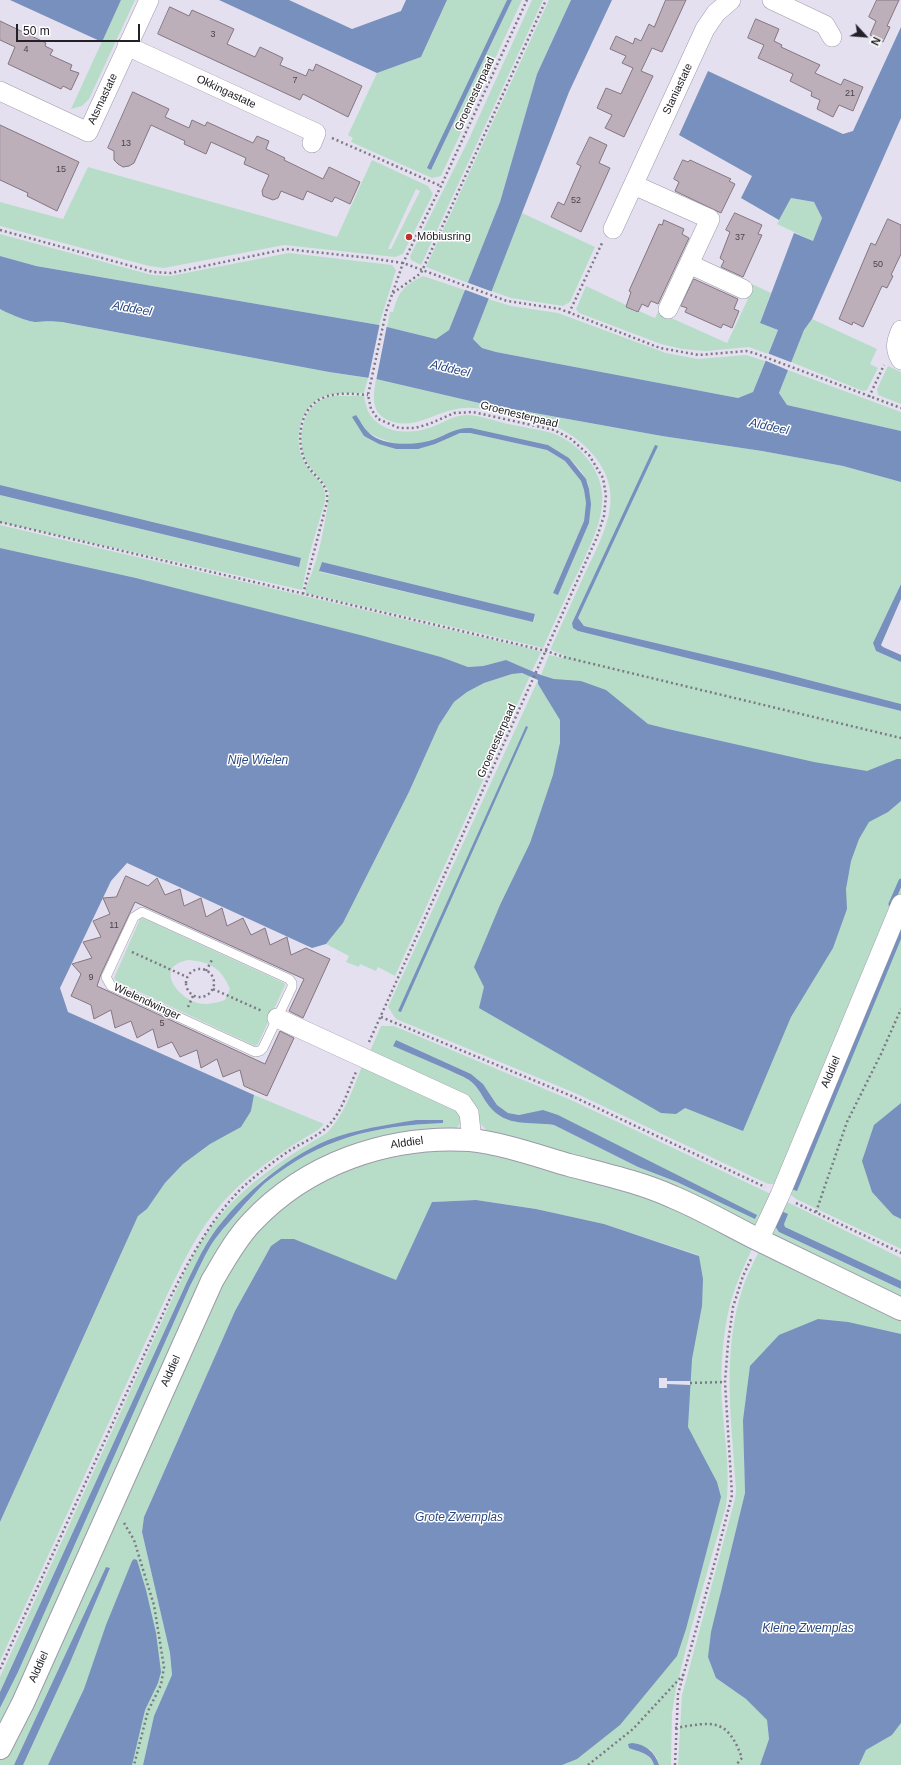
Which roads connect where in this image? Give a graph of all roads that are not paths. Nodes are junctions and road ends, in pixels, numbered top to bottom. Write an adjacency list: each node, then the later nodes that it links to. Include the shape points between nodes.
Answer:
1 (149, 0): 5 (street, Atsmastate)
2 (731, 0): 8 (street, Staniastate, via 716,13 705,29)
3 (772, 0): 4 (street, via 825,25)
4 (832, 37)
5 (128, 46): 6 (street, Atsmastate, via 88,132); 7 (street, Okkingastate)
6 (0, 91)
7 (314, 138)
8 (634, 185): 9 (street, Staniastate); 10 (street, via 710,219)
9 (613, 229)
10 (689, 264): 11 (street); 12 (street)
11 (744, 289)
12 (668, 309)
13 (901, 330): 14 (street, via 896,344)
14 (899, 358)
15 (901, 904): 18 (street, Alddiel)
16 (277, 1018): 16 (lane, Wielendwinger, via 292,987 289,979 142,912 134,917 106,977 111,986 255,1052 264,1048); 17 (street, via 462,1103 469,1113)
17 (472, 1140): 18 (street, Alddiel, via 515,1149 672,1196); 20 (street, Alddiel, via 389,1145 355,1155 308,1176 277,1198 250,1224 229,1252 212,1282)
18 (760, 1240): 19 (street, Alddiel)
19 (901, 1309)
20 (0, 1748)

